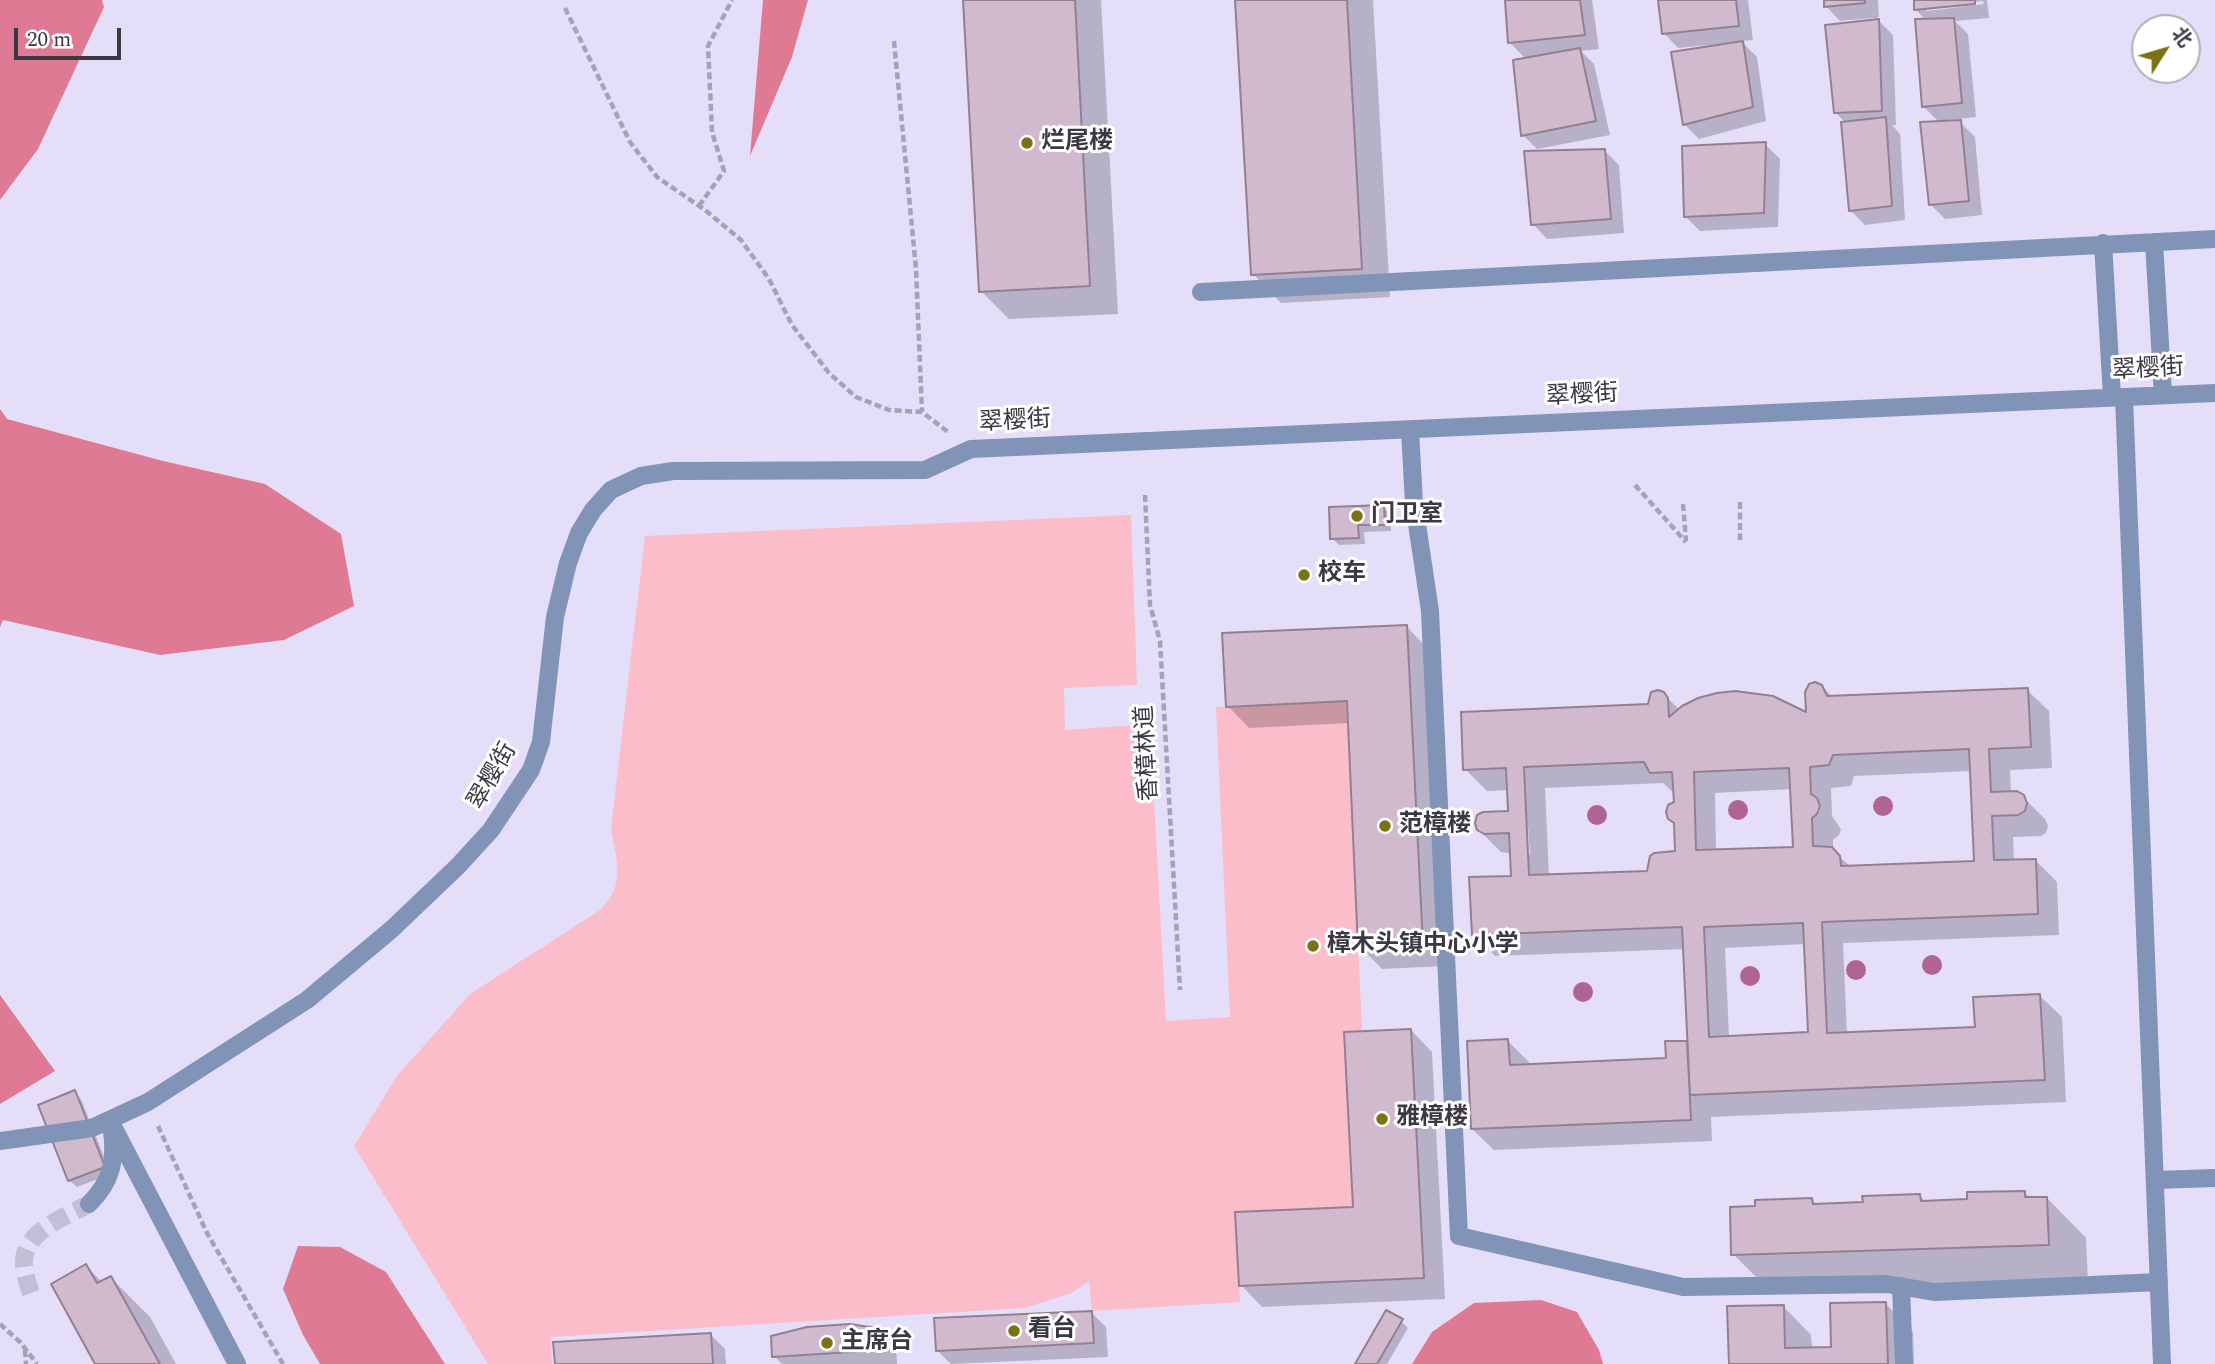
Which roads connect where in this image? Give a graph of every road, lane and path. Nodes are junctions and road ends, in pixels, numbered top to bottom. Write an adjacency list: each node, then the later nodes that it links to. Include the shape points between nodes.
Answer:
1 (732, 0): 4 (path, via 708,46 712,132 724,171)
2 (565, 8): 4 (path, via 630,142 657,177)
3 (894, 41): 12 (path, via 916,269)
4 (699, 206): 12 (path, via 741,240 769,279 792,325 829,373 856,397 889,410)
5 (2215, 239): 6 (street)
6 (2154, 242): 7 (street); 10 (street)
7 (2104, 243): 8 (street); 11 (street)
8 (1200, 292)
9 (2215, 393): 10 (street, 翠樱街)
10 (2163, 395): 11 (street, 翠樱街)
11 (2118, 397): 13 (street, 翠樱街); 25 (street)
12 (922, 412): 14 (path)
13 (1410, 430): 14 (street, 翠樱街); 28 (street, via 1414,504 1430,611 1459,1236 1683,1287)
14 (971, 449): 21 (street, 翠樱街, via 925,470 673,471 641,476 611,490 579,533 568,563 555,617 538,751 517,794 491,830 458,866 307,1000)
15 (1634, 485): 18 (path, via 1686,542)
16 (1145, 495): 20 (path, 香樟林道, via 1150,606 1160,641)
17 (1740, 502): 19 (path)
18 (1683, 504)
19 (1740, 540)
20 (1180, 990)
21 (148, 1102): 22 (street, 翠樱街); 34 (path, via 207,1233)
22 (110, 1121): 23 (street, 翠樱街, via 92,1128); 26 (street, via 112,1171); 33 (street)
23 (0, 1141)
24 (2215, 1178): 25 (street)
25 (2155, 1180): 27 (street)
26 (89, 1204)
27 (2159, 1282): 28 (street, via 1934,1292); 36 (street)
28 (1901, 1286): 35 (street)
29 (0, 1325): 30 (path)
30 (25, 1349): 31 (path); 32 (path)
31 (26, 1364)
32 (37, 1364)
33 (237, 1364)
34 (283, 1364)
35 (1904, 1364)
36 (2162, 1364)

